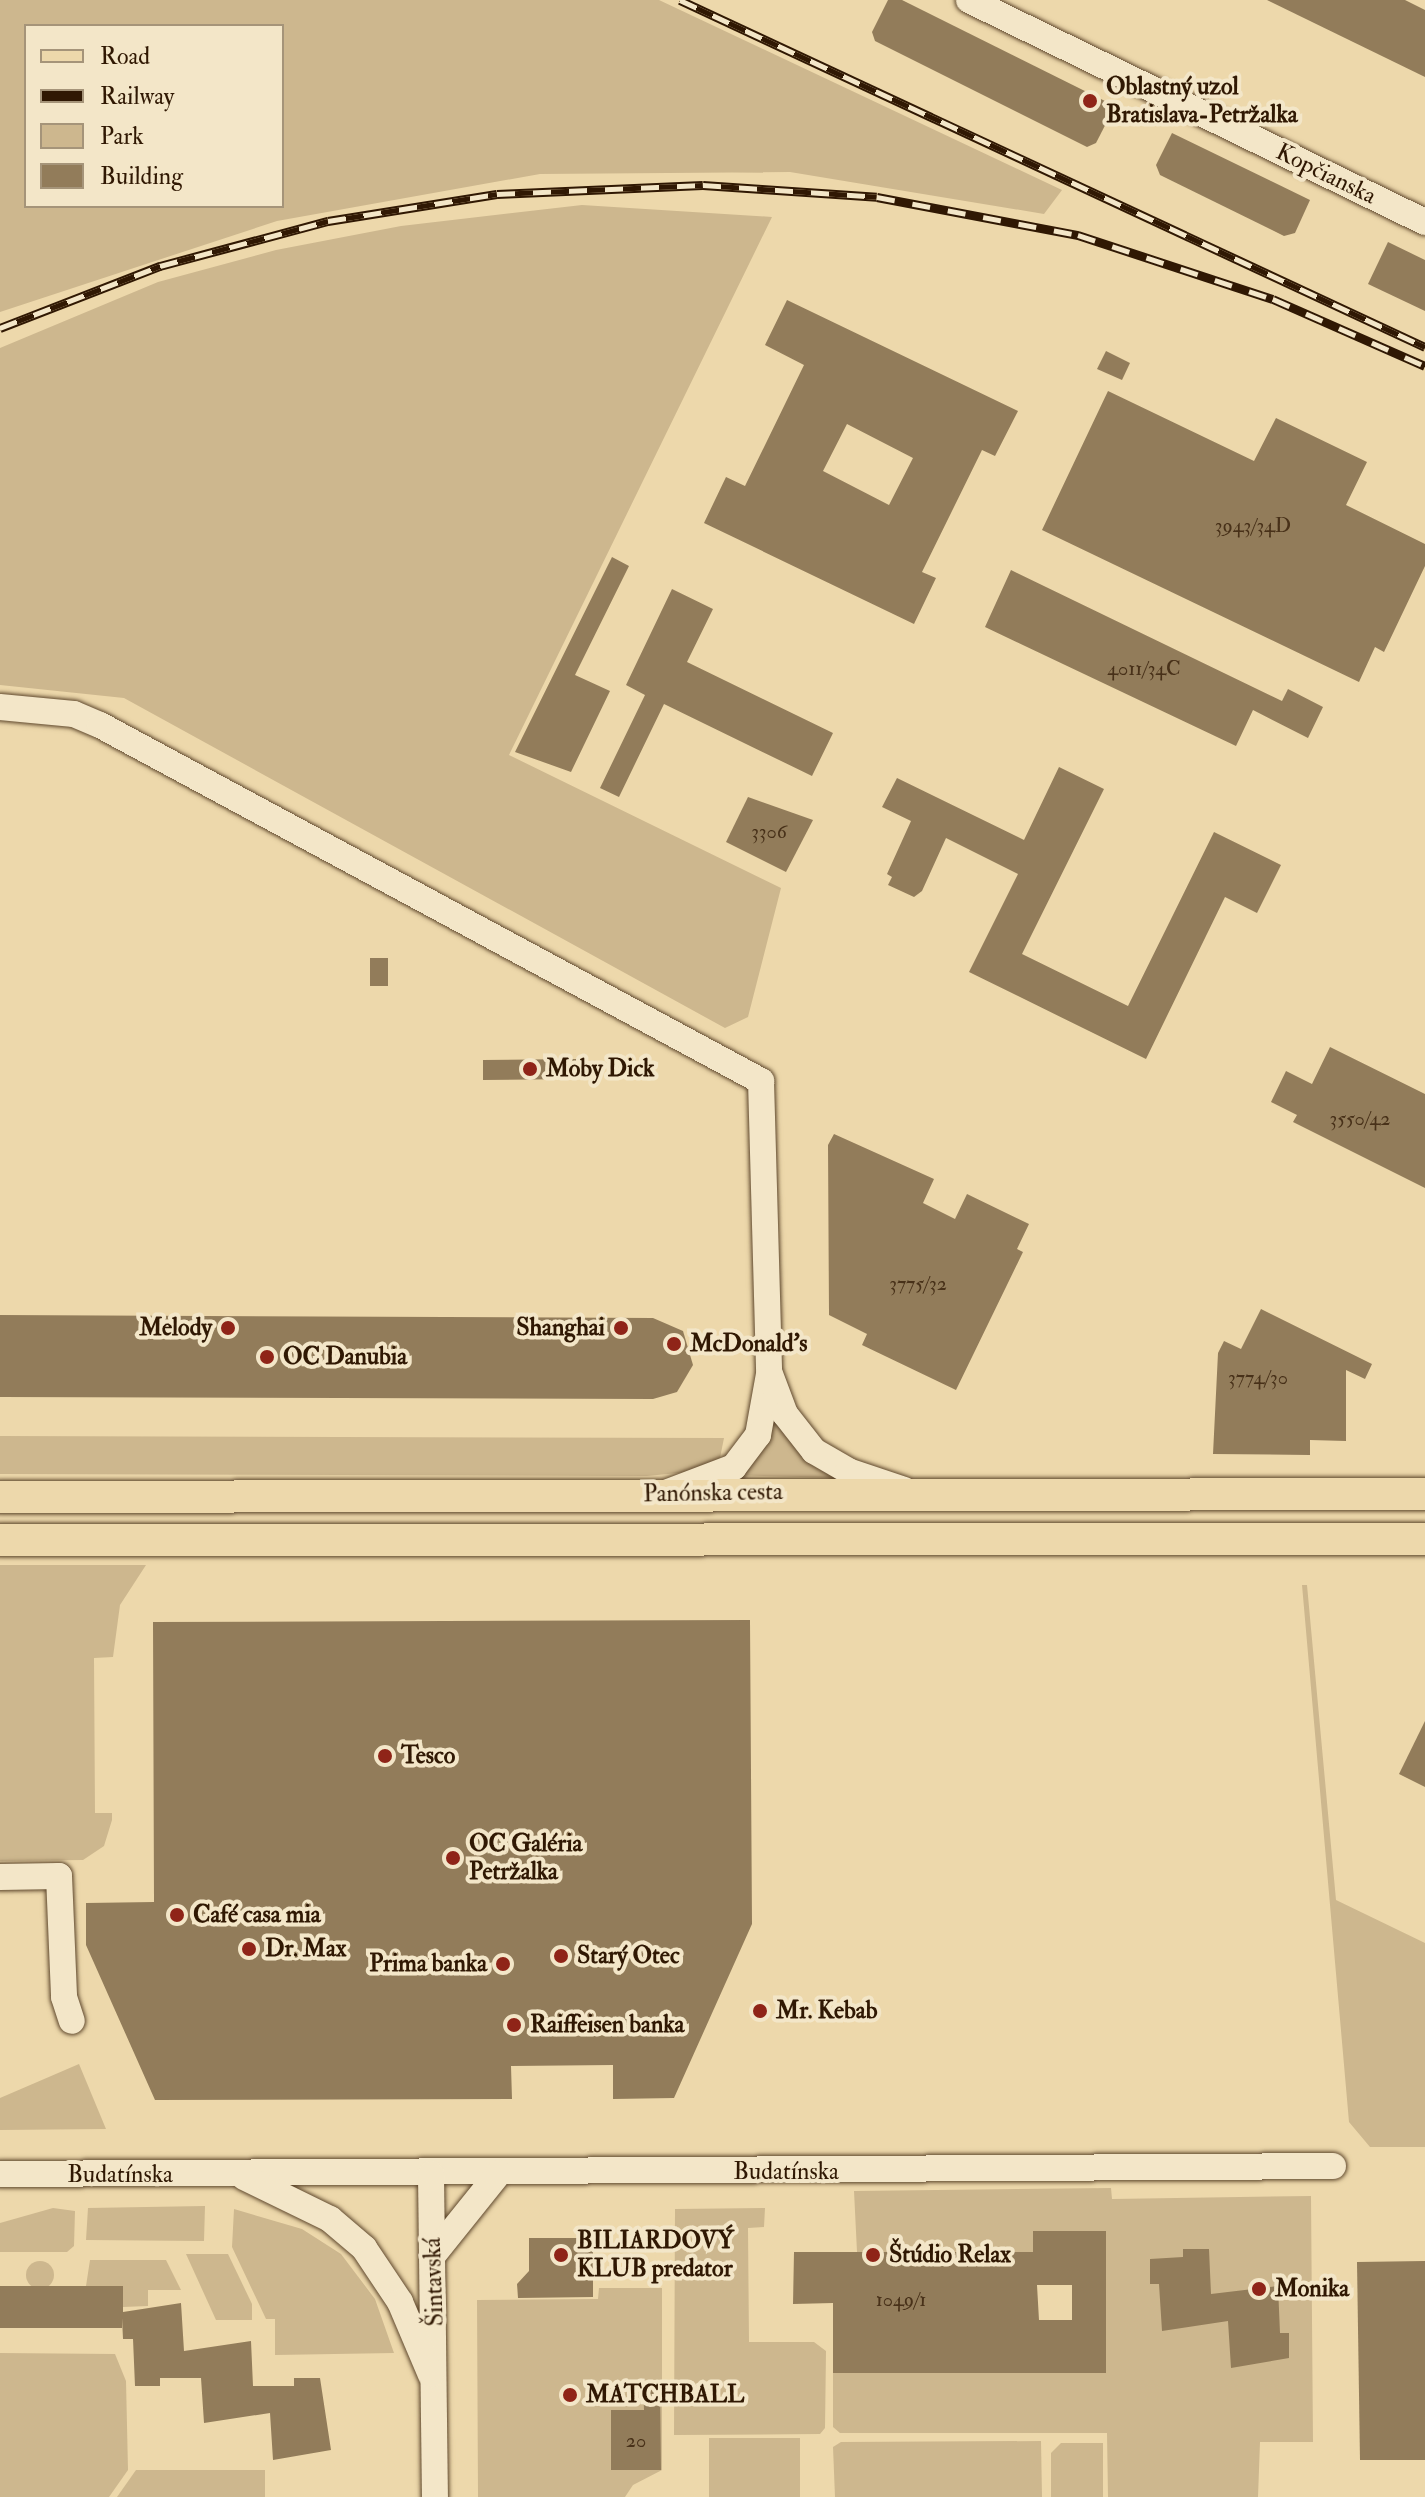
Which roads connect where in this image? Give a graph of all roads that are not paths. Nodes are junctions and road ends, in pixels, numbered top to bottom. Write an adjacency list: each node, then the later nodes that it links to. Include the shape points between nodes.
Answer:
1 (969, 0): 2 (street, Kopčianska)
2 (1425, 222)
3 (0, 707): 4 (street, via 74,714 100,725 761,1081)
4 (769, 1374): 5 (street, via 785,1414 814,1451 848,1471); 7 (street, via 758,1435 746,1457 729,1470)
5 (911, 1492): 6 (main road, Panónska cesta); 7 (main road, Panónska cesta)
6 (1425, 1492)
7 (665, 1494): 8 (main road, Panónska cesta)
8 (0, 1497)
9 (1425, 1539): 10 (main road, Panónska cesta)
10 (0, 1540)
11 (0, 1877): 12 (street, via 59,1876 64,1997)
12 (72, 2021)
13 (1333, 2166): 14 (street, Budatínska)
14 (499, 2173): 16 (street, Budatínska); 19 (street)
15 (0, 2174): 17 (street, Budatínska)
16 (431, 2174): 17 (street, Budatínska); 19 (street, Šintavská)
17 (239, 2175): 18 (street, Budatínska)
18 (353, 2237): 20 (street, Šintavská, via 395,2293)
19 (433, 2255): 20 (street, Šintavská)
20 (437, 2389): 21 (street, Šintavská)
21 (435, 2497)

